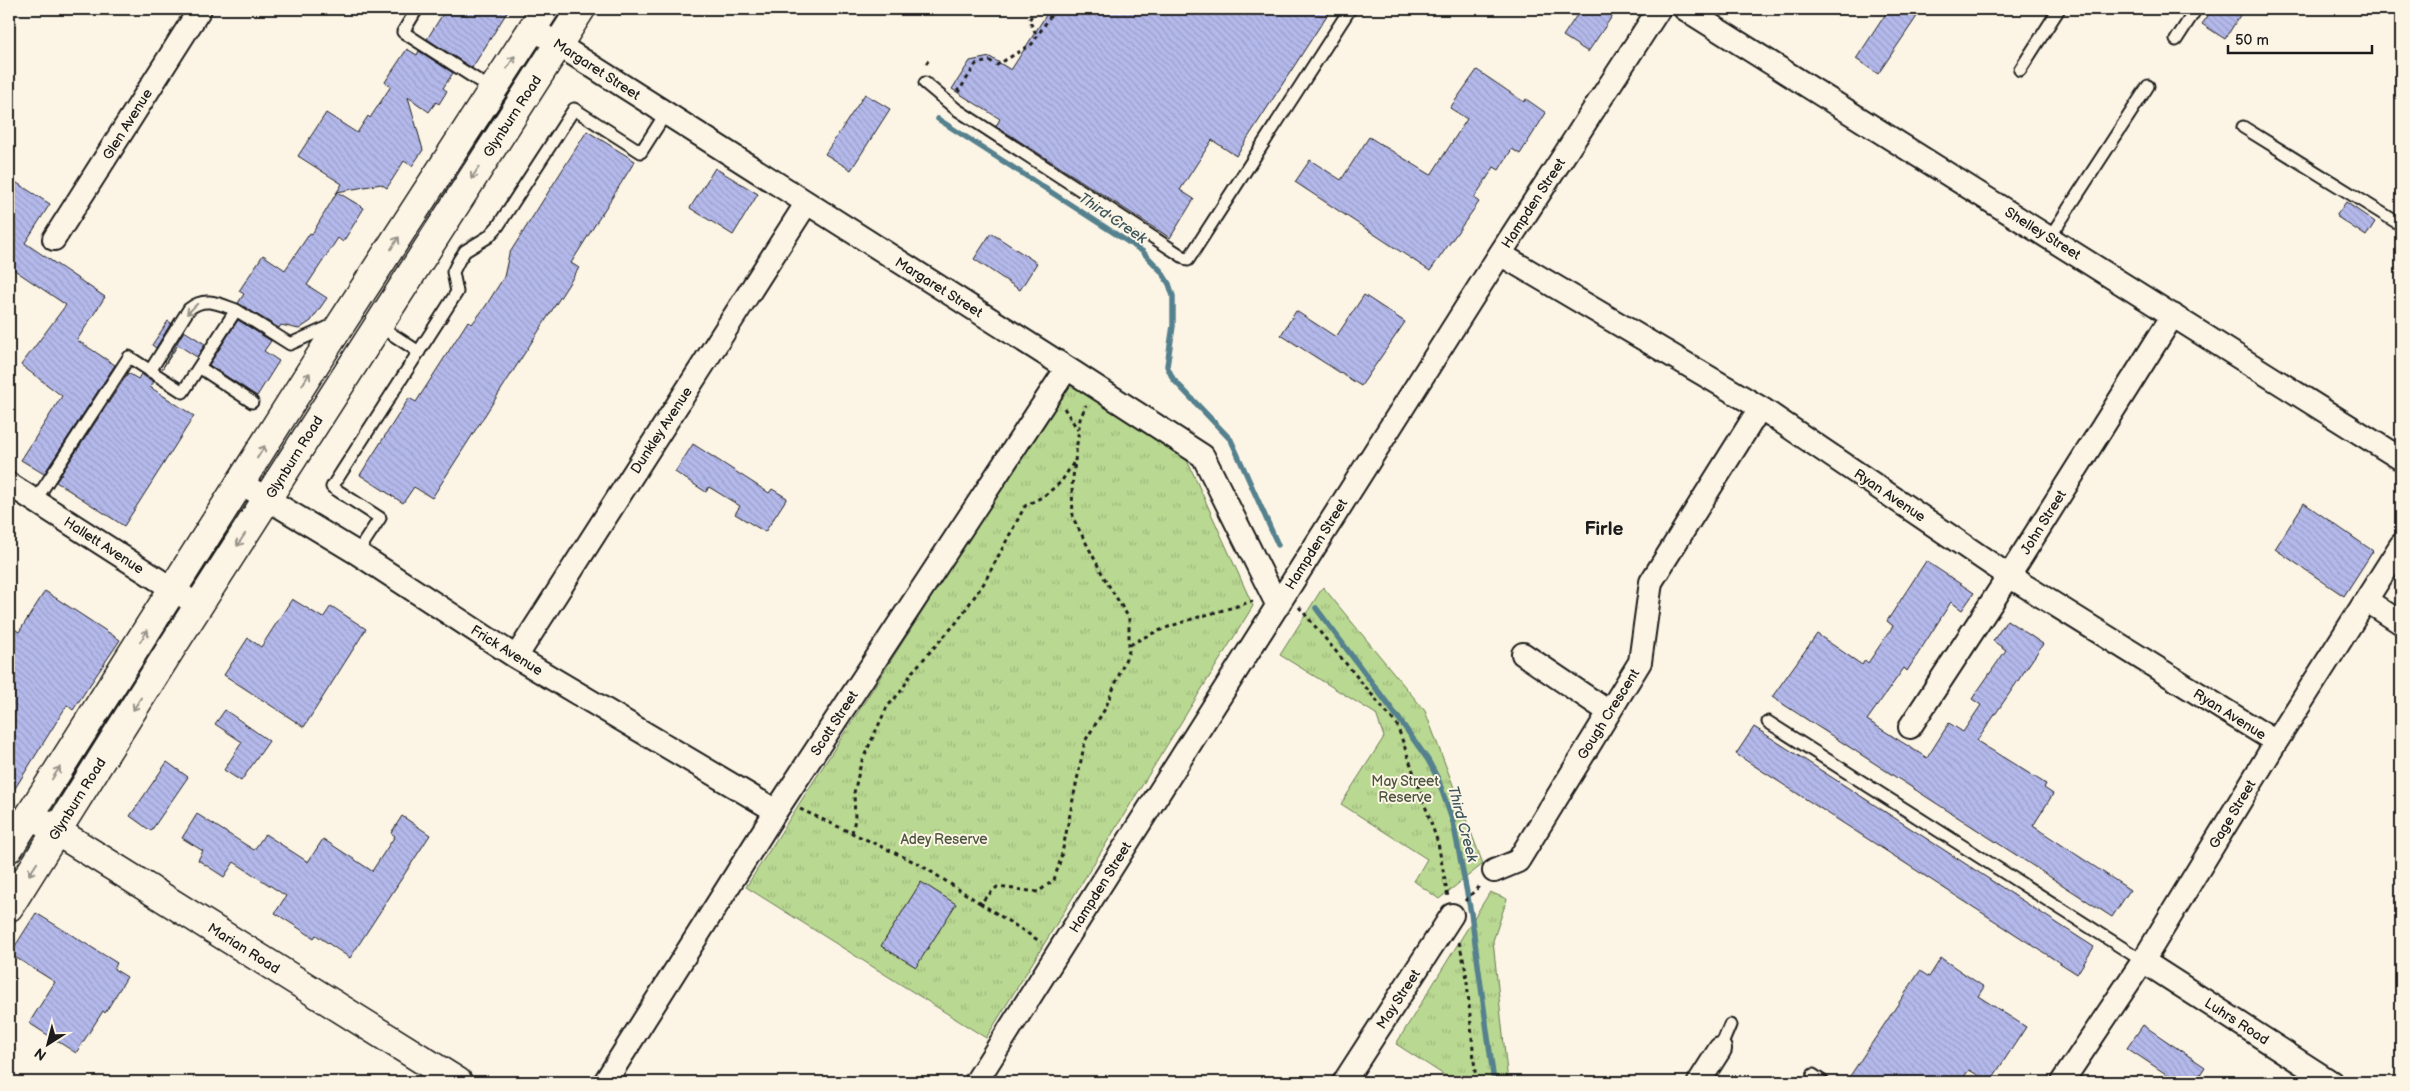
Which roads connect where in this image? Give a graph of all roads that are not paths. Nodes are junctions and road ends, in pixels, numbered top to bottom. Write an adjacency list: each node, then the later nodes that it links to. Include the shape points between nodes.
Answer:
1 (200, 9): 20 (street, Glen Avenue)
2 (417, 9): 15 (lane, via 403,32)
3 (581, 9): 11 (main road, Glynburn Road)
4 (1350, 9): 13 (lane, via 1188,260 956,109)
5 (1659, 9): 22 (street, Hampden Street)
6 (1685, 9): 21 (street, Shelley Street)
7 (2059, 9): 12 (lane)
8 (2196, 9): 10 (lane)
9 (539, 19): 11 (street, Margaret Street); 15 (main road, one-way to 9)
10 (2176, 40)
11 (558, 44): 16 (street, Margaret Street); 26 (main road, Glynburn Road, one-way to 26)
12 (2020, 70)
13 (925, 83)
14 (2148, 86): 21 (lane)
15 (494, 90): 25 (main road, one-way to 15)
16 (666, 113): 18 (street, Margaret Street); 27 (lane, via 641,152 574,109 498,226 488,237 465,251 459,260 453,272 457,292)
17 (2243, 127): 19 (lane)
18 (806, 204): 29 (street, Margaret Street); 49 (street, Dunkley Avenue)
19 (2401, 225)
20 (54, 238)
21 (2050, 238): 24 (street, Shelley Street)
22 (1500, 254): 33 (street, Ryan Avenue); 44 (street, Hampden Street)
23 (236, 310): 25 (lane, via 290,344); 28 (lane); 30 (lane, one-way to 30, via 209,301 197,303 189,310)
24 (2173, 315): 35 (street, Shelley Street); 42 (street, John Street)
25 (344, 320): 34 (main road, one-way to 25)
26 (378, 325): 27 (lane); 31 (main road, Glynburn Road)
27 (419, 352): 41 (lane, via 332,487 380,518)
28 (199, 367): 30 (lane, via 182,392); 32 (lane)
29 (1067, 368): 44 (street, Margaret Street, via 1202,456); 54 (street, Scott Street)
30 (150, 371): 39 (lane, via 129,357)
31 (346, 375): 34 (main road, via 302,415); 38 (main road, Glynburn Road)
32 (252, 402)
33 (1760, 408): 42 (street, Ryan Avenue); 50 (street, Gough Crescent, via 1651,582 1640,662)
34 (280, 420): 36 (main road, one-way to 34)
35 (2401, 459)
36 (241, 483): 38 (street, Frick Avenue); 43 (main road)
37 (9, 484): 39 (street, Hallett Avenue)
38 (268, 499): 41 (street, Frick Avenue); 46 (main road, Glynburn Road, one-way to 46)
39 (35, 501): 43 (street, Hallett Avenue)
40 (2401, 545): 45 (street, Gage Street)
41 (357, 553): 49 (street, Frick Avenue)
42 (2009, 576): 52 (street, John Street); 53 (street, Ryan Avenue)
43 (174, 590): 46 (street, Hallett Avenue); 55 (main road, one-way to 43)
44 (1282, 599): 67 (street, Hampden Street)
45 (2366, 600): 47 (street); 53 (street, Gage Street)
46 (199, 606): 56 (main road, Glynburn Road, one-way to 56)
47 (2401, 623)
48 (1523, 654): 50 (street)
49 (516, 657): 54 (street, Frick Avenue)
50 (1609, 712): 58 (street, Gough Crescent, via 1518,860)
51 (1768, 722): 61 (lane)
52 (1910, 727)
53 (2276, 742): 61 (street, Gage Street)
54 (778, 808): 66 (street, Scott Street)
55 (30, 814): 56 (main road, Marian Road); 57 (main road)
56 (57, 831): 59 (main road, Glynburn Road, one-way to 59); 65 (main road, Marian Road)
57 (9, 848)
58 (1494, 871)
59 (9, 907)
60 (1452, 915): 68 (street, May Street)
61 (2144, 961): 71 (street, Gage Street); 72 (street, Luhrs Road)
62 (1730, 1025): 63 (lane)
63 (1720, 1049): 69 (street)
64 (1813, 1075): 70 (lane)
65 (458, 1082)
66 (604, 1082)
67 (977, 1082)
68 (1344, 1082)
69 (1699, 1082)
70 (1823, 1082)
71 (2062, 1082)
72 (2330, 1082)

